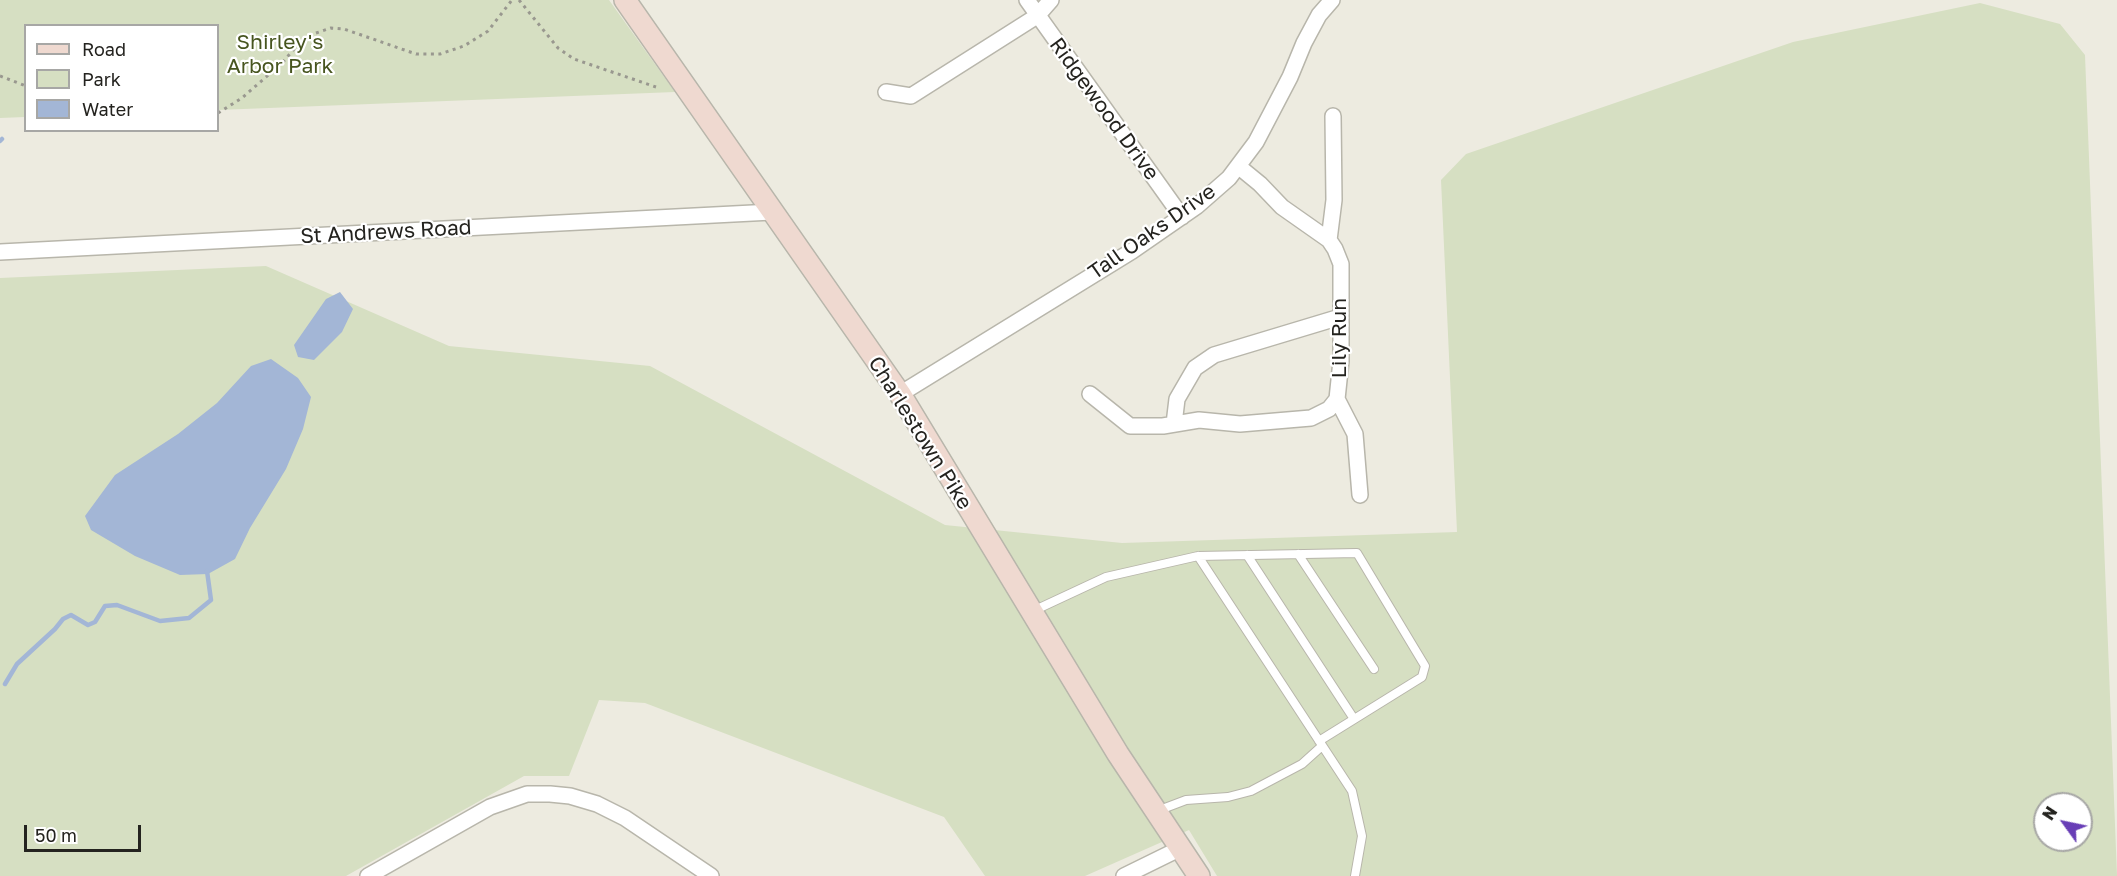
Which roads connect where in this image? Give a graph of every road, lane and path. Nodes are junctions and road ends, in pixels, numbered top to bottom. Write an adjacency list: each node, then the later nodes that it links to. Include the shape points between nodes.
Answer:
1 (512, 0): 12 (path, via 488,31 464,46 440,54 416,54 344,29 331,28 313,34 242,98)
2 (519, 0): 10 (path, via 558,48 574,59)
3 (625, 0): 15 (street, Charlestown Pike)
4 (1027, 0): 7 (street, Ridgewood Drive)
5 (1051, 0): 7 (street)
6 (1332, 0): 14 (street, Tall Oaks Drive, via 1319,15 1256,142)
7 (1037, 16): 11 (street, via 911,96); 16 (street, Ridgewood Drive)
8 (0, 76): 9 (path)
9 (24, 85)
10 (656, 87)
11 (886, 92)
12 (219, 112)
13 (1333, 116): 17 (street, via 1334,200)
14 (1238, 166): 16 (street, Tall Oaks Drive); 17 (street, via 1282,207)
15 (772, 212): 18 (street, St Andrews Road); 20 (street, Charlestown Pike)
16 (1182, 217): 20 (street, Tall Oaks Drive)
17 (1329, 240): 19 (street, Lily Run, via 1341,264)
18 (0, 252)
19 (1340, 318): 22 (street, Lily Run, via 1341,361); 23 (street, via 1214,355 1195,368 1177,399)
20 (900, 394): 28 (street, Charlestown Pike)
21 (1090, 394): 23 (street, Lily Run, via 1130,426)
22 (1336, 399): 23 (street, Lily Run, via 1329,409 1311,418); 24 (street, via 1355,434)
23 (1174, 424)
24 (1360, 495)
25 (1298, 554): 26 (lane); 29 (lane); 30 (lane, via 1357,553 1425,666 1422,677)
26 (1247, 555): 27 (lane); 30 (lane)
27 (1198, 556): 28 (lane, via 1106,577); 31 (lane)
28 (1030, 612): 32 (street, Charlestown Pike)
29 (1374, 669)
30 (1354, 719): 31 (lane)
31 (1321, 743): 32 (lane, via 1302,764 1251,791 1186,800); 38 (lane, via 1352,791 1362,836)
32 (1155, 812): 33 (street, Charlestown Pike)
33 (1179, 849): 36 (street); 37 (street, Charlestown Pike)
34 (368, 876): 35 (street, via 490,807 527,794 570,796 597,804 625,818)
35 (711, 876)
36 (1125, 876)
37 (1199, 876)
38 (1355, 876)

